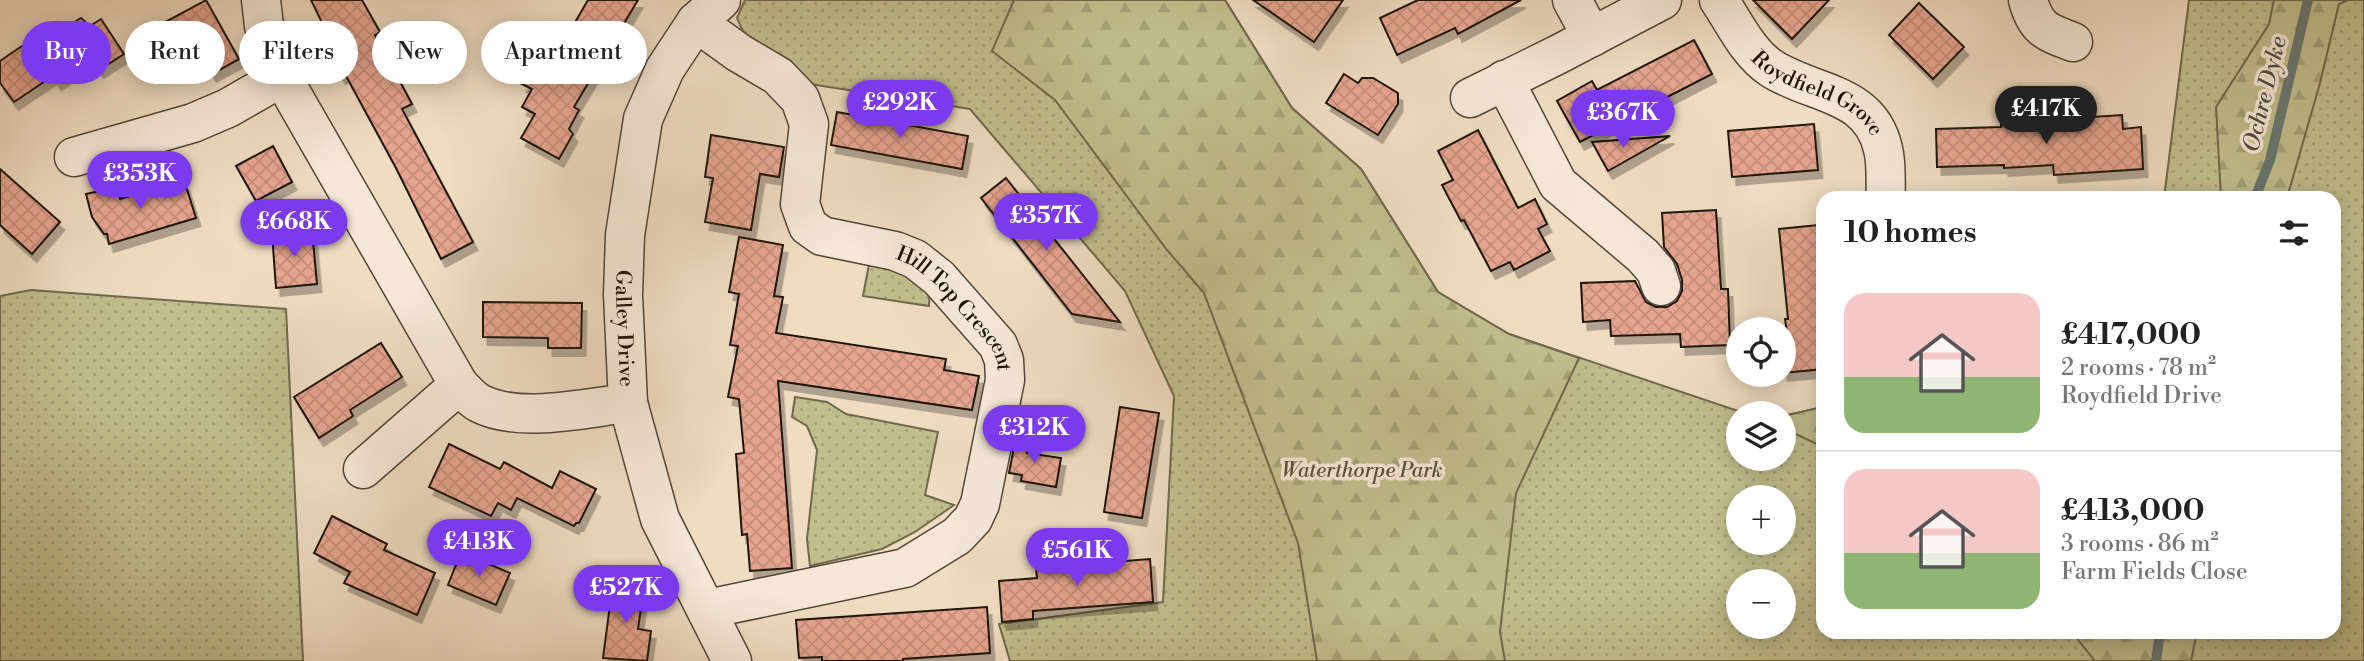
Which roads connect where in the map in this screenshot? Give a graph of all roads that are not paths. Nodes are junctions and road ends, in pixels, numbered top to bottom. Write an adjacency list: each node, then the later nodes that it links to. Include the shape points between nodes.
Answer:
1 (261, 0): 7 (street)
2 (1572, 0): 8 (street)
3 (1661, 0): 8 (street)
4 (1719, 0): 15 (street, Roydfield Grove, via 1768,66 1858,107 1873,125 1883,150)
5 (2028, 0): 9 (street, via 2034,21)
6 (708, 11): 18 (street, Galley Drive, via 664,69 643,119 625,235); 20 (street, Hill Top Crescent, via 739,53 778,76 800,99 809,124 800,204 808,226 822,236 915,259 939,278 998,345 1005,380 980,504 957,536 905,568)
7 (263, 21)
8 (1592, 37): 10 (street)
9 (2073, 42)
10 (1504, 80): 13 (street); 16 (street, via 1558,184 1643,256)
11 (270, 84): 14 (street, via 194,123)
12 (286, 84): 17 (street)
13 (1470, 97)
14 (74, 158)
15 (1885, 191)
16 (1661, 286)
17 (458, 385): 18 (street, via 478,402 504,412 528,414); 19 (street)
18 (628, 403): 20 (street, Galley Drive, via 660,519)
19 (363, 469)
20 (707, 610): 21 (street, Galley Drive)
21 (732, 661)

